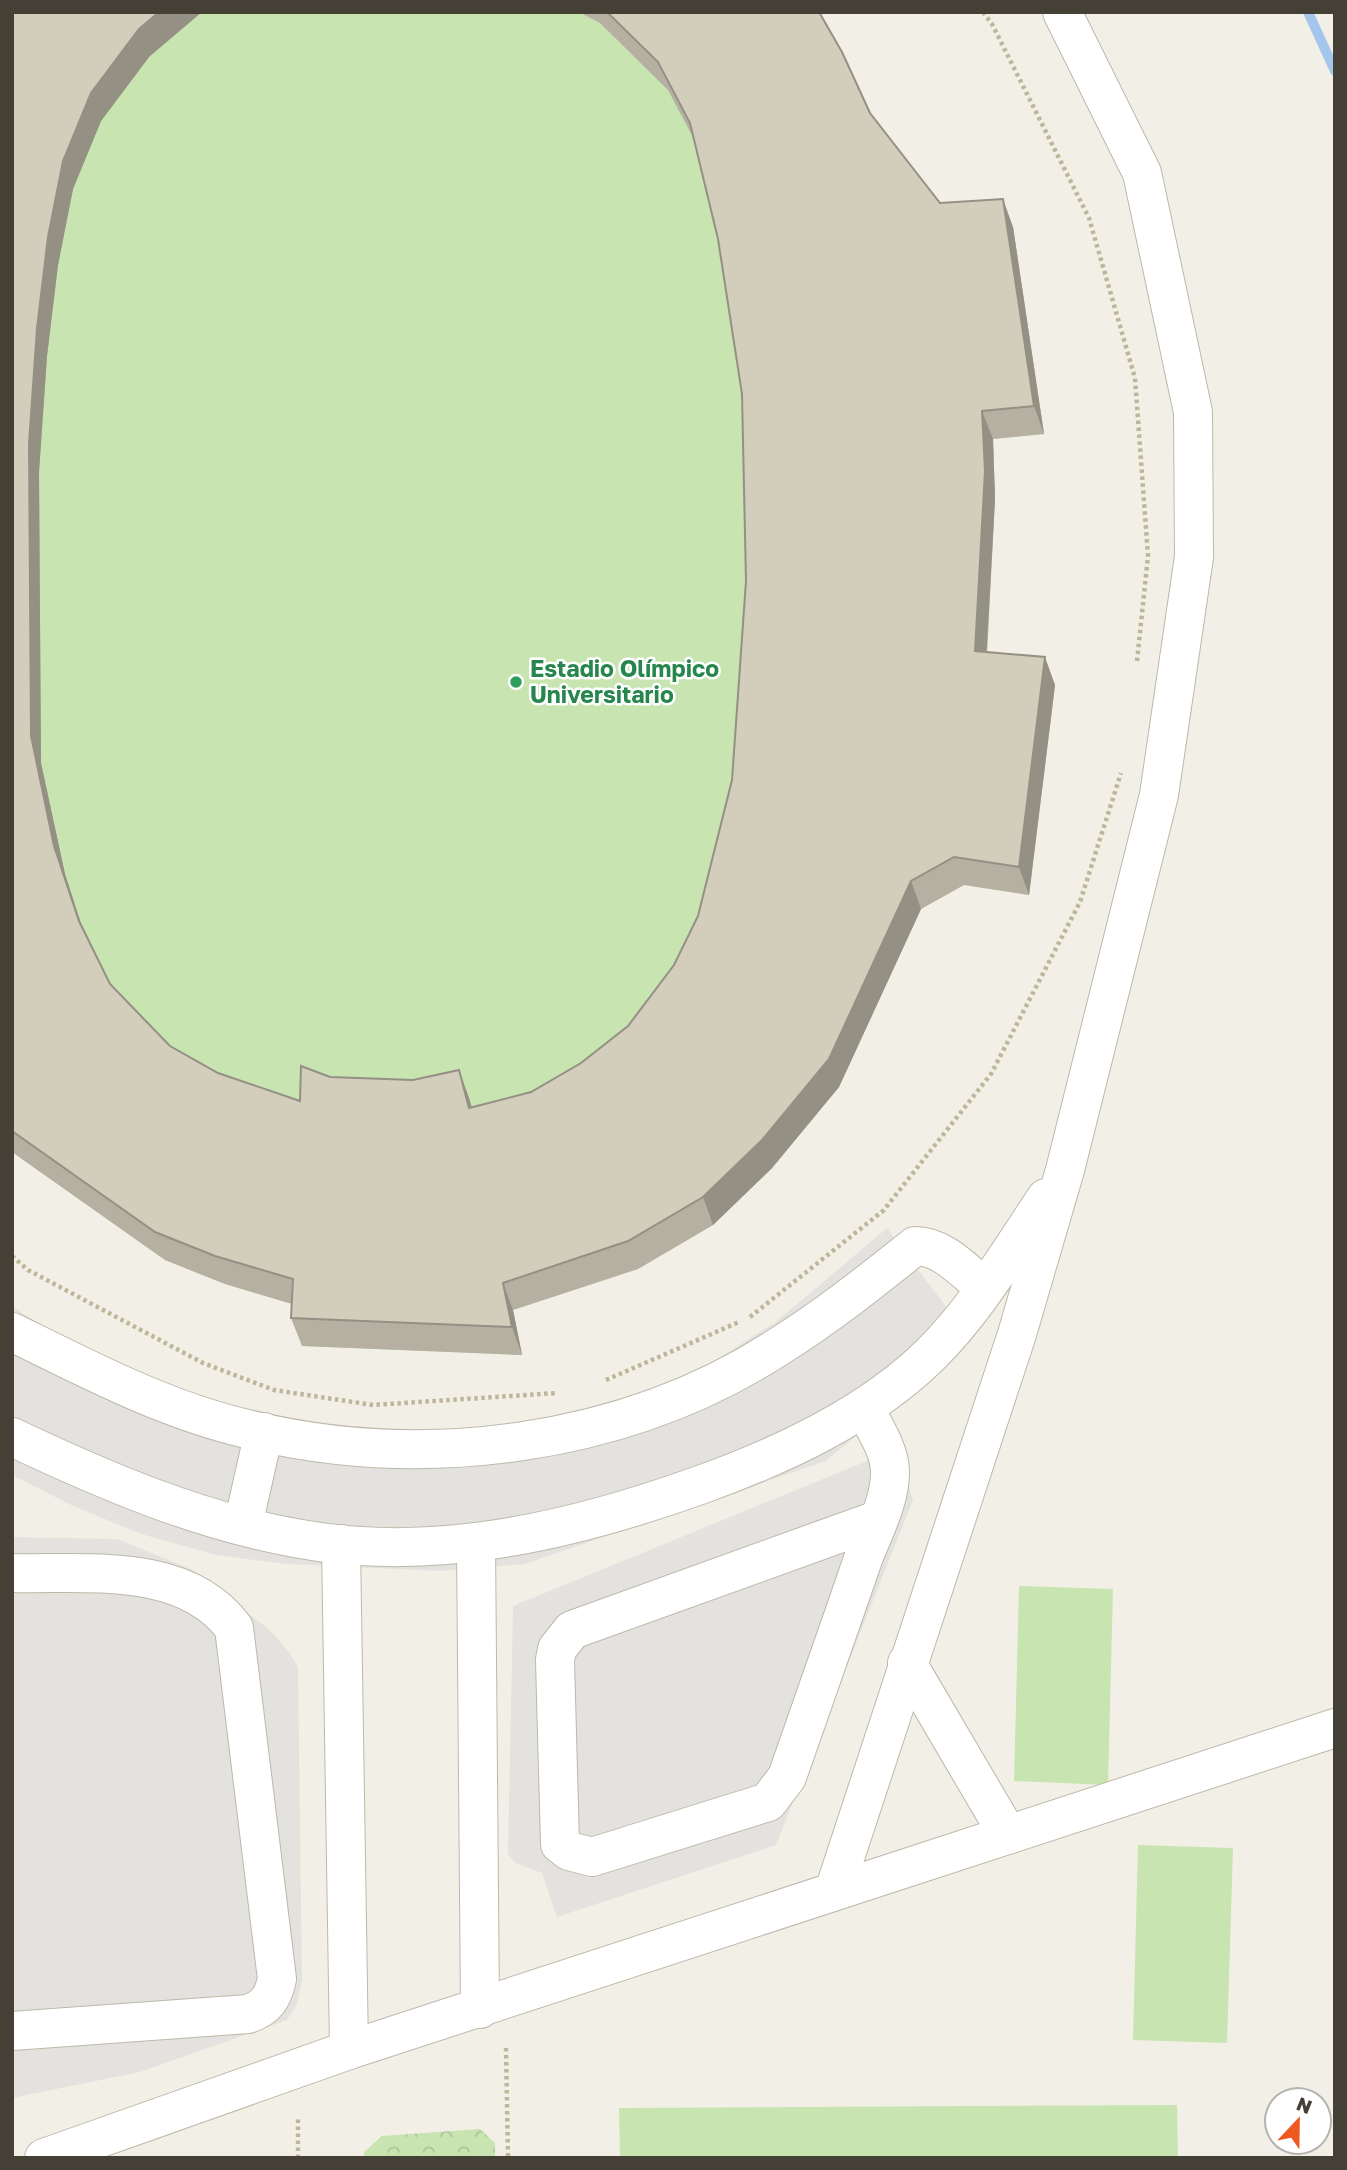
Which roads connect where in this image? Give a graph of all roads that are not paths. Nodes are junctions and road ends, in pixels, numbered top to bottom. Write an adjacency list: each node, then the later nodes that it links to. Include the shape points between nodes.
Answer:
1 (1062, 12): 2 (street, via 1142,173 1193,412 1194,504 1194,557 1159,795)
2 (1065, 1170): 3 (street); 13 (street, via 1017,1334)
3 (985, 1289): 5 (street, via 930,1355); 6 (street, via 942,1252 915,1246 777,1349 632,1416 547,1438 424,1448 355,1446)
4 (12, 1332): 6 (street, via 143,1394)
5 (864, 1407): 8 (street, via 890,1471); 10 (street, via 744,1468 648,1504 560,1529)
6 (264, 1432): 9 (street)
7 (12, 1437): 9 (street, via 158,1500)
8 (877, 1520): 8 (street, via 787,1777 775,1796 592,1857 561,1844 555,1660 564,1638 572,1630)
9 (243, 1525): 11 (street)
10 (476, 1542): 11 (street); 17 (street)
11 (341, 1544): 19 (street)
12 (12, 1573): 18 (street, via 148,1578 204,1598 234,1628 276,1979 268,2002 248,2014)
13 (907, 1662): 15 (street); 16 (street)
14 (1335, 1728): 15 (street)
15 (1008, 1835): 16 (street)
16 (834, 1891): 17 (street)
17 (480, 2009): 19 (street)
18 (12, 2031)
19 (349, 2050): 20 (street)
20 (44, 2158)

